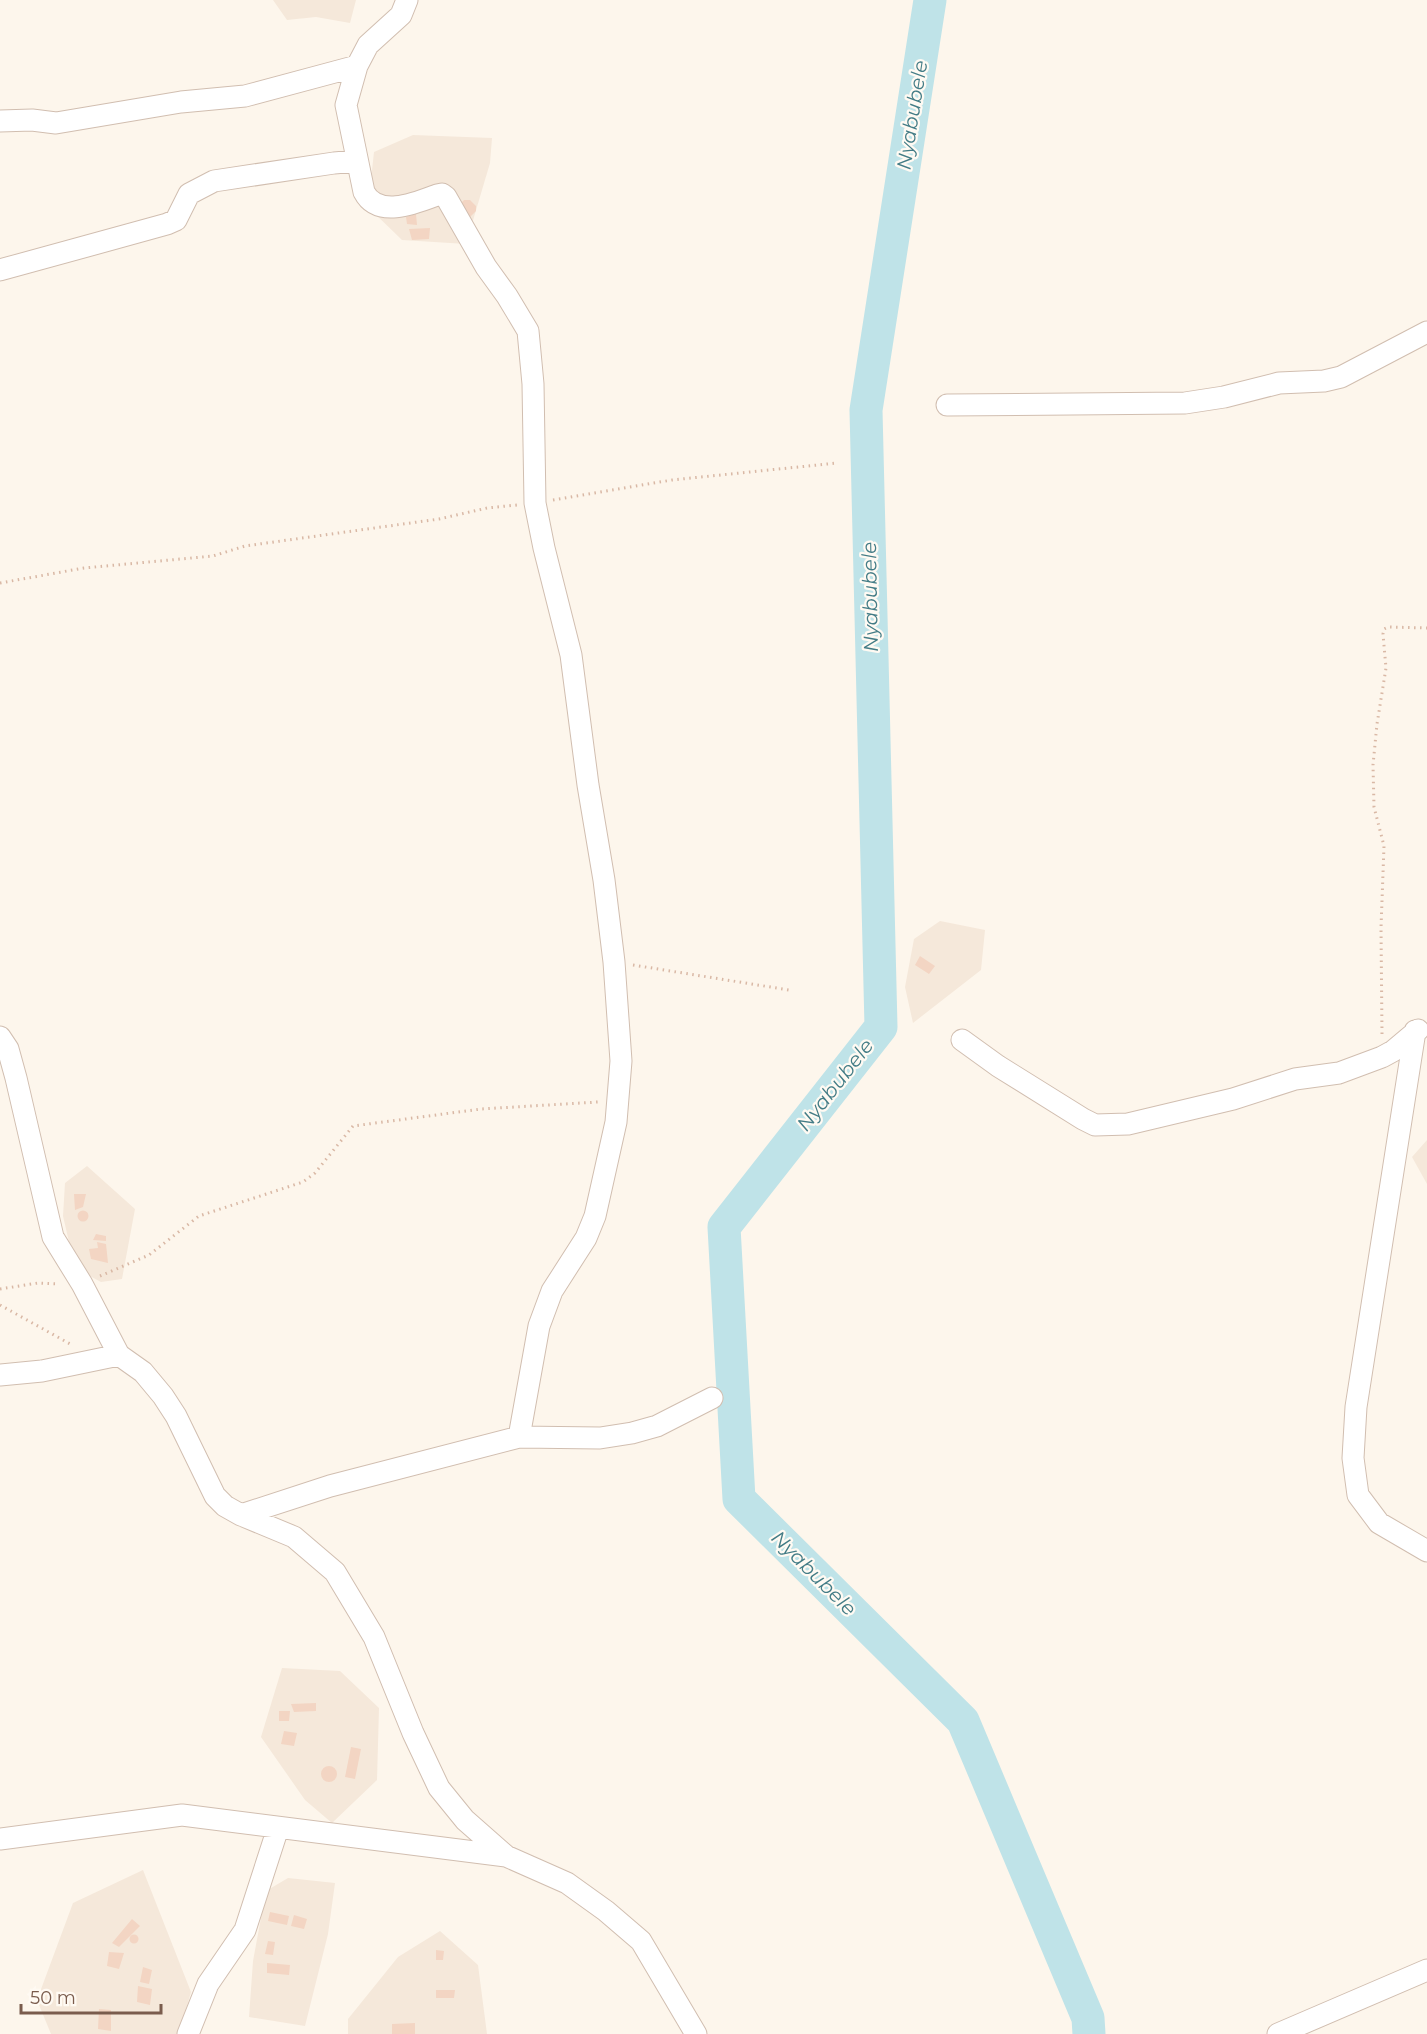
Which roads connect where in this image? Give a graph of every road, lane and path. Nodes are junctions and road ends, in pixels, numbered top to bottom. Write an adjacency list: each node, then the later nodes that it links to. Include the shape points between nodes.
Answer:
1 (407, 0): 2 (street, via 401,15 368,45)
2 (357, 66): 3 (street, via 245,96 181,102 62,122); 4 (street, via 346,105)
3 (0, 121)
4 (357, 161): 5 (street, via 214,181 189,194 176,220 167,224); 9 (street, via 364,192 376,203 398,208 437,195 446,197 528,331)
5 (0, 270)
6 (1427, 332): 7 (street, via 1341,377 1279,383 1185,404)
7 (947, 405)
8 (837, 463): 9 (path, via 672,480)
9 (535, 503): 10 (path, via 245,546 213,556 84,568); 12 (street, via 571,655)
10 (0, 583)
11 (1427, 628): 17 (path, via 1388,627 1383,634 1386,668 1373,765 1374,807 1384,846)
12 (614, 962): 13 (path); 18 (street, via 621,1061)
13 (789, 990)
14 (1421, 1028): 17 (street); 27 (street, via 1356,1407 1353,1458 1358,1495 1379,1523)
15 (0, 1037): 19 (street, via 8,1049 16,1078 53,1237)
16 (962, 1040): 17 (street, via 1083,1119 1095,1125 1115,1126 1233,1099 1295,1079 1339,1073)
17 (1382, 1057)
18 (618, 1100): 19 (path, via 481,1109 353,1126 303,1182 199,1216 149,1255); 25 (street, via 595,1216 586,1238 552,1291 539,1326)
19 (82, 1284): 20 (path, via 38,1283); 22 (street)
20 (0, 1289)
21 (0, 1305): 22 (path, via 57,1338)
22 (110, 1357): 23 (street); 26 (street, via 143,1372 163,1396 215,1496)
23 (0, 1375)
24 (712, 1398): 25 (street, via 657,1426 632,1433 600,1438)
25 (519, 1437): 26 (street, via 330,1486)
26 (241, 1515): 30 (street, via 294,1537 335,1572 374,1636 439,1788 465,1820)
27 (1427, 1551)
28 (278, 1828): 29 (street, via 182,1815); 30 (street); 32 (street, via 245,1930 208,1984)
29 (0, 1839)
30 (506, 1856): 33 (street, via 567,1883 641,1941)
31 (1427, 1970): 34 (street)
32 (188, 2034)
33 (696, 2034)
34 (1278, 2034)

